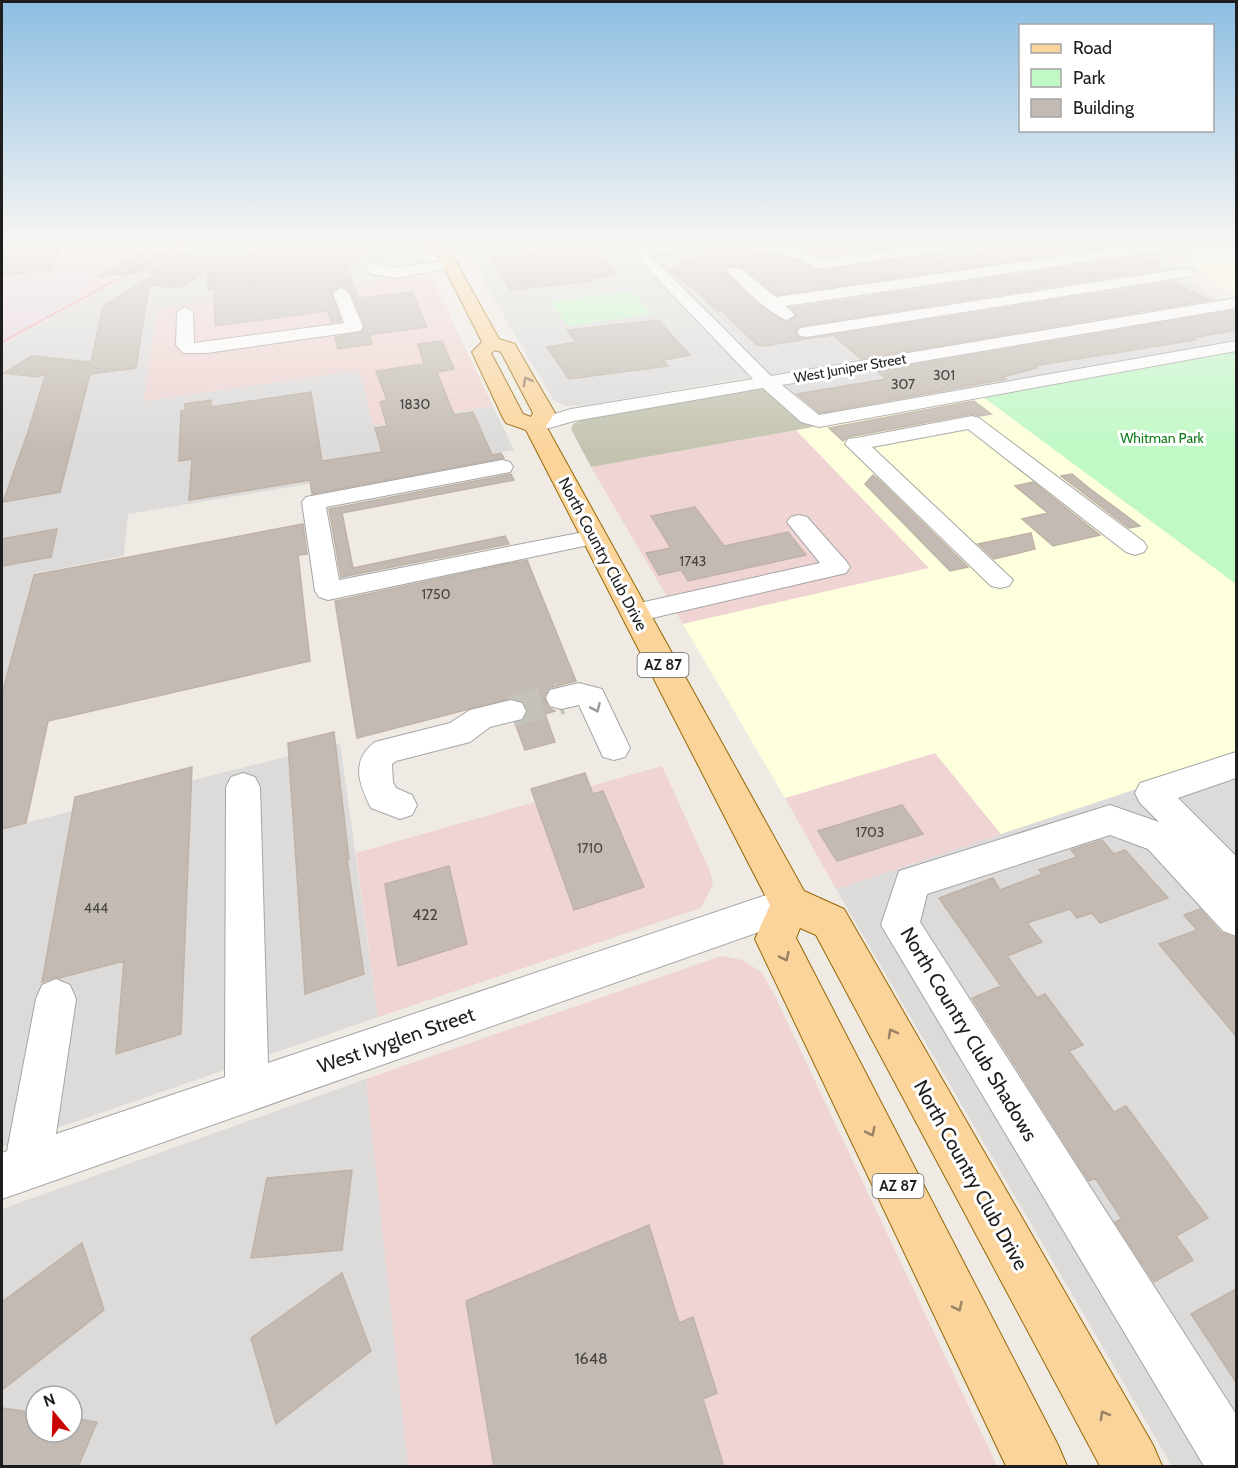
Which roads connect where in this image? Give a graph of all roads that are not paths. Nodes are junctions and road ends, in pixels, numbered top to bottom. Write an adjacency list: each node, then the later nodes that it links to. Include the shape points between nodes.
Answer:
1 (185, 314): 2 (street, via 185,345 189,349 354,327)
2 (349, 314)
3 (478, 314): 9 (main road)
4 (700, 314): 12 (street)
5 (784, 314): 8 (street)
6 (925, 314): 8 (street)
7 (1173, 314): 11 (street, West Juniper Street)
8 (806, 332): 11 (street)
9 (492, 343): 13 (main road, one-way to 9, via 544,413 508,348); 13 (main road, via 481,352 514,418)
10 (1236, 345): 12 (street, via 819,421 808,418)
11 (849, 368): 12 (street, West Juniper Street)
12 (767, 382): 13 (street, West Juniper Street, via 571,415)
13 (535, 426): 16 (main road, North Country Club Drive / AZ 87)
14 (502, 467): 16 (street, via 314,502 328,591)
15 (799, 522): 19 (street, via 837,567)
16 (594, 537): 19 (main road, North Country Club Drive / AZ 87)
17 (1135, 548): 18 (street, via 972,422 856,444)
18 (1000, 580)
19 (635, 613): 27 (main road, North Country Club Drive / AZ 87)
20 (561, 698): 22 (street, one-way to 22, via 579,694 591,697)
21 (511, 711): 25 (street, via 481,718 459,733 429,735 386,751 376,759 376,782 383,798)
22 (614, 748)
23 (1236, 765): 26 (street, via 1152,793)
24 (243, 787): 30 (street)
25 (400, 805)
26 (1236, 880)
27 (790, 904): 30 (street, West Ivyglen Street); 33 (main road, AZ 87, one-way to 33, via 776,939); 34 (main road, North Country Club Drive, one-way to 27, via 830,922)
28 (1236, 919): 32 (street, North Country Club Shadows, via 1160,838 1110,820 912,883 900,925)
29 (56, 999): 31 (street)
30 (247, 1091): 31 (street, West Ivyglen Street)
31 (15, 1171)
32 (1236, 1465)
33 (1037, 1467)
34 (1132, 1467)

